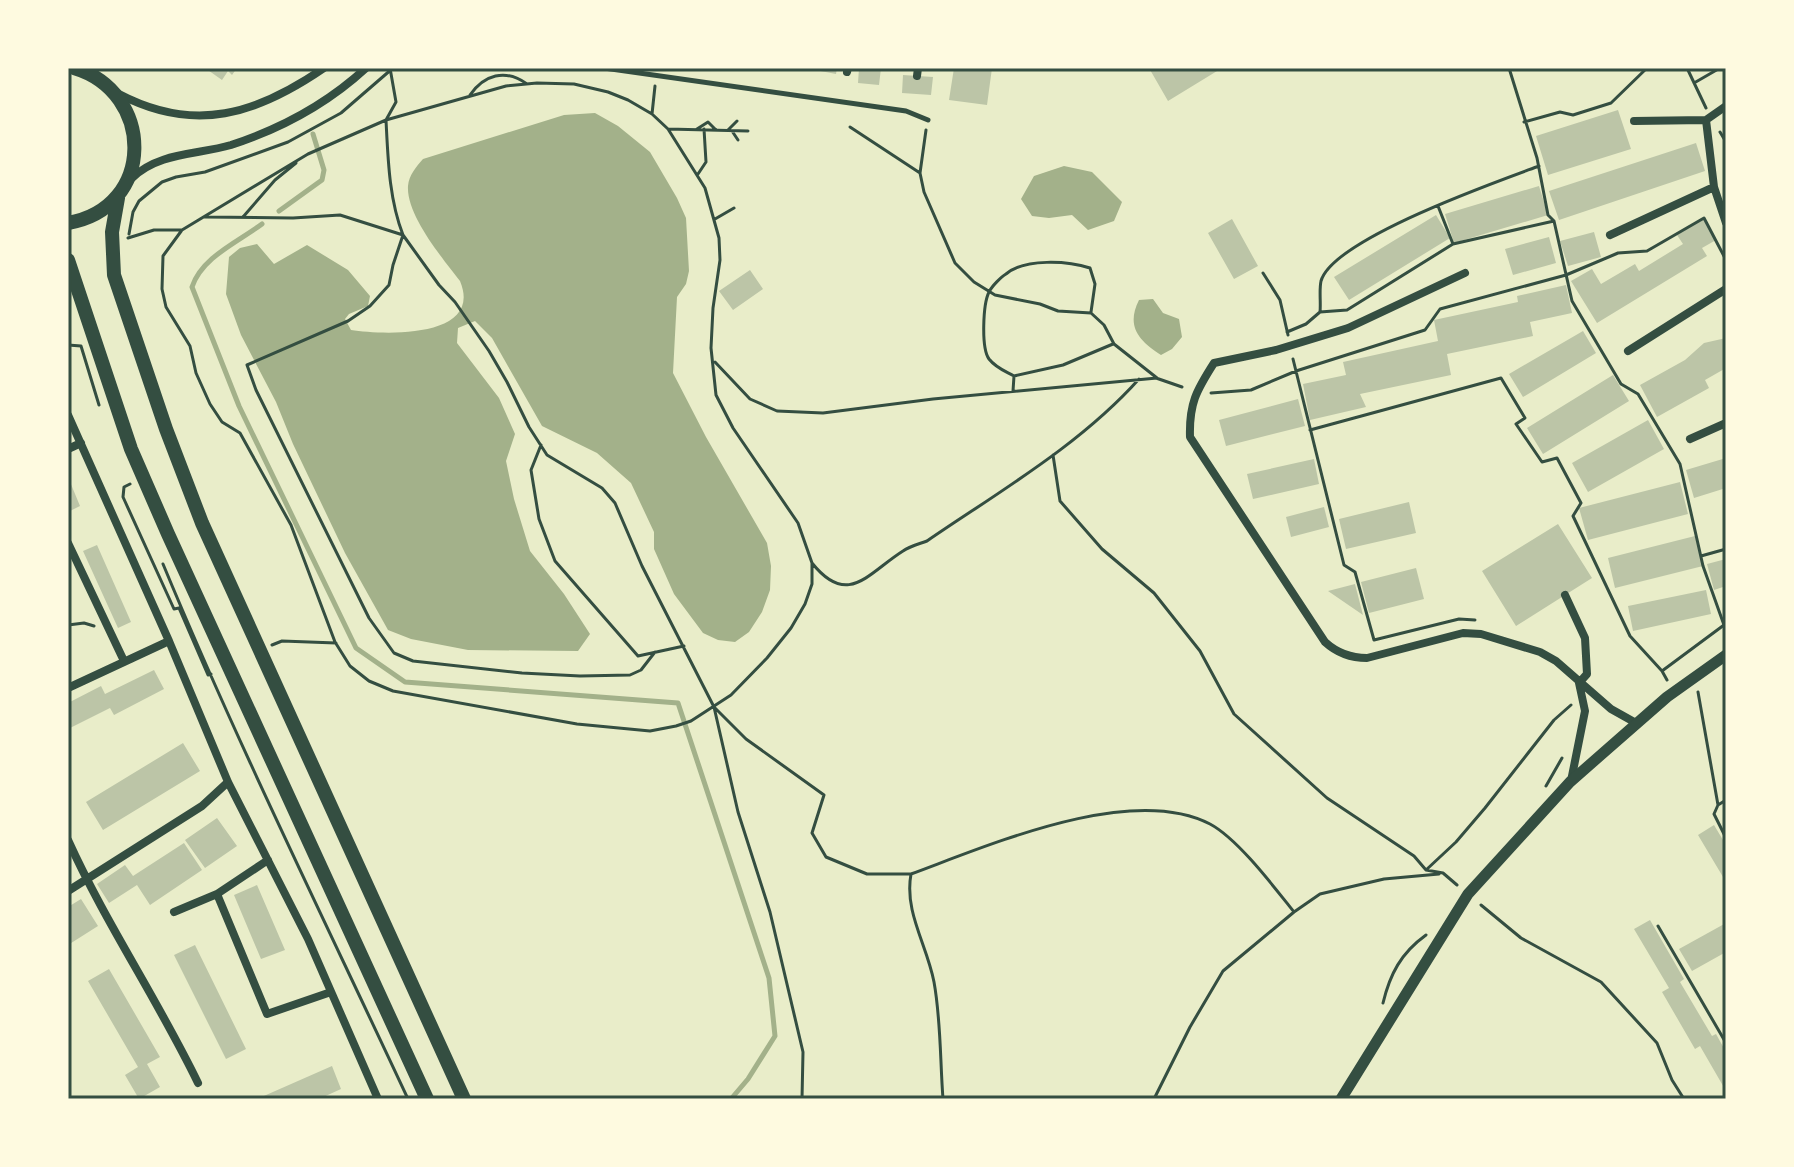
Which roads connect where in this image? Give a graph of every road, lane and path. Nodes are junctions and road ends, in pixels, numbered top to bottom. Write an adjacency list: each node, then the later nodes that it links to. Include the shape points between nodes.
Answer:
1 (324, 68): 14 (street, via 259,103 198,117 160,111)
2 (366, 68): 39 (street, via 273,129 155,162)
3 (604, 68): 10 (lane)
4 (1509, 68): 24 (path)
5 (1647, 68): 24 (path, via 1611,103)
6 (1687, 68): 12 (path)
7 (1720, 68): 12 (path)
8 (81, 69): 14 (main road)
9 (391, 69): 20 (path, via 396,102); 53 (path, via 341,113 288,142 162,182 139,201)
10 (649, 74): 18 (path, via 656,81); 21 (lane, via 906,111)
11 (489, 77): 13 (path); 15 (path); 16 (path, via 480,80)
12 (1694, 83): 19 (path)
13 (527, 84): 15 (path); 18 (path, via 574,84 608,92)
14 (105, 85): 39 (main road, via 119,100 135,138)
15 (495, 89): 16 (path)
16 (470, 95): 20 (path)
17 (1726, 106): 19 (street)
18 (652, 114): 27 (path)
19 (1708, 119): 23 (street); 40 (street)
20 (386, 120): 35 (path); 51 (path, via 388,164)
21 (928, 120): 37 (path)
22 (737, 121): 30 (path)
23 (1634, 121)
24 (1524, 122): 36 (path)
25 (850, 127): 37 (path)
26 (1726, 128): 33 (path)
27 (668, 129): 28 (path); 38 (path)
28 (697, 129): 29 (path); 31 (path, via 708,122)
29 (704, 129): 31 (path); 38 (path, via 706,162)
30 (730, 130): 31 (path); 32 (path); 34 (path)
31 (717, 131)
32 (748, 131)
33 (1721, 134)
34 (738, 140)
35 (306, 155): 44 (path); 45 (path)
36 (1539, 166): 42 (path); 47 (path, via 1548,215)
37 (920, 173): 62 (path, via 955,263)
38 (698, 174): 46 (path)
39 (127, 183): 41 (main road)
40 (1714, 187): 49 (street); 52 (street)
41 (118, 198): 48 (main road, via 96,215); 133 (main road, via 112,232 114,275 166,429 208,537)
42 (1438, 205): 54 (path); 63 (path, via 1362,240 1338,260 1321,279)
43 (734, 208): 46 (path)
44 (204, 217): 45 (path); 50 (path)
45 (243, 217): 51 (path, via 340,215)
46 (715, 219): 69 (path, via 720,260 713,308)
47 (1554, 221): 54 (path); 60 (path)
48 (68, 223)
49 (1726, 223)
50 (182, 230): 53 (path, via 154,230); 97 (path, via 163,256 166,307 190,346 210,404 222,422 240,433 291,525)
51 (403, 235): 82 (path, via 455,302); 99 (path, via 389,285 370,306 348,321 247,365 369,618 394,653 413,661 522,673 630,675)
52 (1610, 235)
53 (128, 238): 55 (path)
54 (1453, 244): 63 (path, via 1347,310)
55 (128, 249)
56 (68, 260): 132 (main road, via 137,463)
57 (1726, 260): 60 (path, via 1704,218 1647,251 1618,253)
58 (1263, 273): 65 (path, via 1280,300)
59 (1465, 273): 67 (street, via 1348,328)
60 (1566, 275): 70 (path, via 1440,309 1425,330); 89 (path, via 1572,301 1621,384 1638,394 1680,464)
61 (1726, 289): 68 (street)
62 (989, 292): 64 (path, via 1058,311); 64 (path, via 1008,271 1072,262 1090,268 1095,284); 71 (path, via 983,339 987,356)
63 (1320, 312): 65 (path)
64 (1091, 313): 66 (path)
65 (1287, 332): 67 (path)
66 (1114, 344): 71 (path, via 1063,365); 72 (path)
67 (1290, 345): 70 (path); 76 (street, via 1214,363)
68 (1628, 351)
69 (714, 361): 75 (path, via 750,399 777,411 823,413); 90 (path, via 716,395 798,523)
70 (1296, 371): 76 (path, via 1251,390); 79 (path)
71 (1014, 376): 75 (path)
72 (1156, 378): 73 (path); 74 (path)
73 (1139, 379): 75 (path); 84 (path, via 1111,410)
74 (1182, 387)
75 (1013, 391)
76 (1194, 394): 103 (street, via 1190,437 1333,650 1367,658 1463,633 1481,634 1540,652)
77 (68, 415): 81 (street)
78 (1726, 423): 80 (street)
79 (1310, 430): 94 (path, via 1344,565 1355,572); 102 (path, via 1501,378 1525,418 1516,424 1542,462 1557,458 1581,503 1573,516 1630,636)
80 (1690, 439)
81 (81, 443): 83 (street); 95 (street)
82 (541, 445): 98 (path, via 547,455 602,488 615,503); 99 (path, via 531,470 539,519 555,561 629,649 638,656)
83 (68, 449)
84 (1053, 455): 90 (path, via 855,584 834,584); 117 (path, via 1060,501 1102,549 1154,593 1200,651 1234,714 1327,798 1414,856)
85 (130, 484): 86 (path, via 123,497)
86 (137, 529)
87 (68, 543): 101 (street)
88 (1726, 549): 89 (path)
89 (1701, 556): 102 (path, via 1724,625)
90 (812, 563): 108 (path, via 812,584 791,628 752,675)
91 (1565, 595): 103 (street, via 1585,638 1587,674)
92 (68, 625): 93 (path, via 84,623)
93 (98, 630)
94 (1374, 640)
95 (169, 641): 101 (street); 110 (street)
96 (282, 641): 97 (path)
97 (336, 643): 108 (path, via 350,666 393,691 577,724 650,731 691,721)
98 (684, 646): 99 (path); 108 (path)
99 (655, 652)
100 (1724, 660): 109 (street)
101 (124, 661): 104 (street)
102 (1662, 671): 105 (path, via 1667,682)
103 (1579, 683): 109 (street); 111 (street, via 1585,711)
104 (68, 688)
105 (1660, 688)
106 (1698, 688): 113 (path)
107 (1576, 700): 117 (path)
108 (714, 707): 119 (path, via 746,739 824,795 812,833 826,857 867,874); 134 (path, via 803,1052)
109 (1636, 723): 111 (street)
110 (228, 782): 116 (street); 120 (street, via 202,806)
111 (1570, 782): 137 (street, via 1468,894)
112 (1726, 800): 113 (path)
113 (1718, 805): 114 (path, via 1714,814)
114 (1726, 838)
115 (68, 840): 120 (street)
116 (268, 860): 123 (street); 128 (street)
117 (1426, 870): 118 (path)
118 (1443, 873): 121 (path); 126 (path, via 1384,879 1320,894)
119 (911, 874): 126 (path, via 1081,817 1172,810 1212,825 1252,861); 135 (path, via 907,892 936,997)
120 (86, 880): 122 (street); 130 (street)
121 (1458, 886)
122 (68, 891)
123 (217, 894): 125 (street); 128 (street, via 267,1014)
124 (1481, 905): 138 (path, via 1521,938 1601,982 1657,1043)
125 (174, 912)
126 (1294, 912): 136 (path, via 1223,971)
127 (1658, 926): 129 (path)
128 (331, 992): 131 (street)
129 (1726, 1043)
130 (198, 1083)
131 (378, 1099)
132 (427, 1099)
133 (464, 1099)
134 (802, 1099)
135 (943, 1099)
136 (1154, 1099)
137 (1341, 1099)
138 (1684, 1099)

